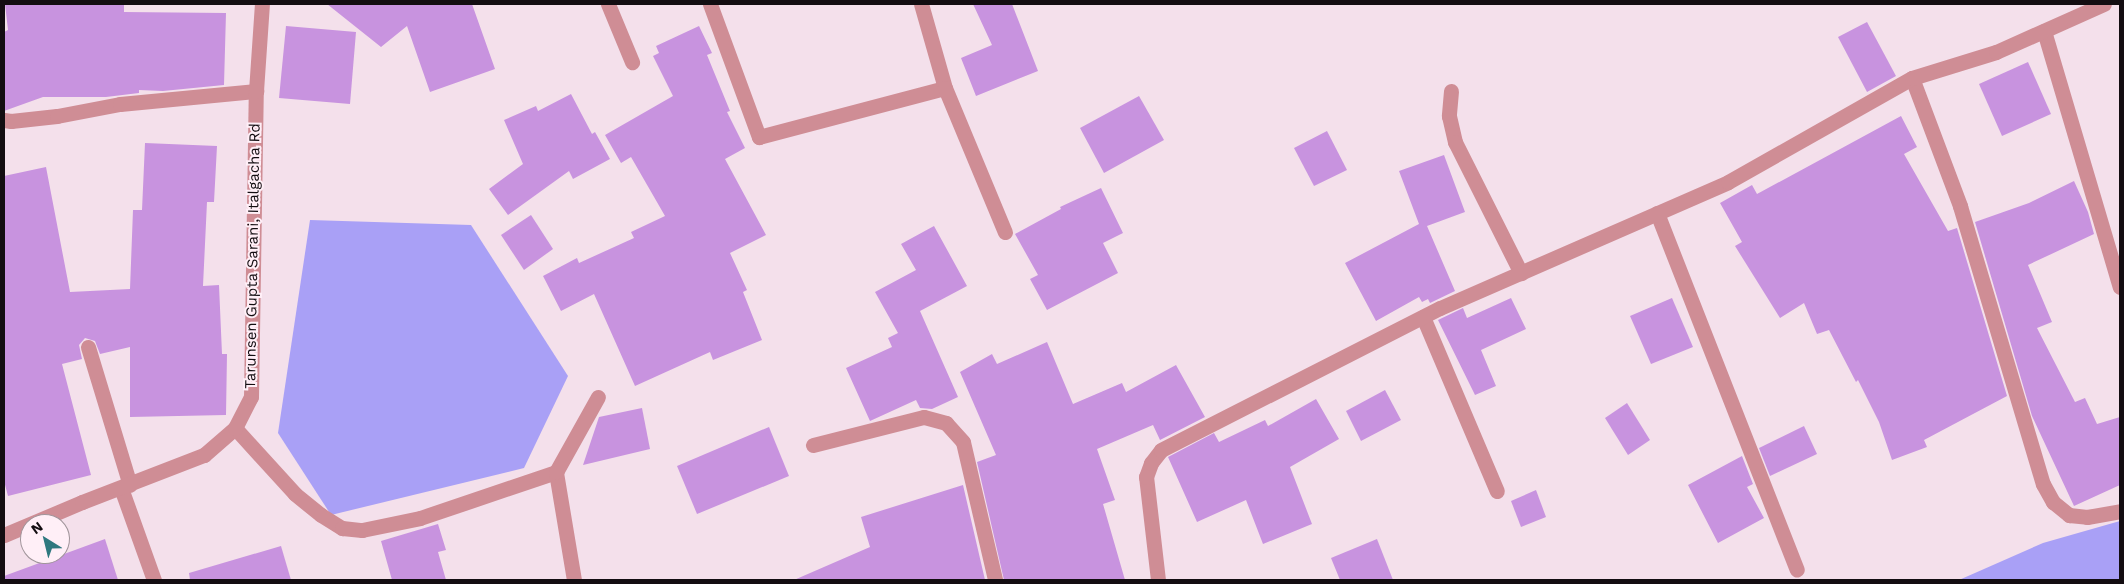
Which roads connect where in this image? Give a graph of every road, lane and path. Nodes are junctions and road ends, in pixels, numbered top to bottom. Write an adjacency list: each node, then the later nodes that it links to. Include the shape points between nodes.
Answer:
1 (262, 4): 10 (street, Tarunsen Gupta Sarani, Italgacha Rd)
2 (608, 4): 7 (street)
3 (710, 4): 9 (street, via 760,137)
4 (921, 4): 9 (street)
5 (2104, 4): 6 (street)
6 (2044, 31): 8 (street, via 1996,52); 16 (street)
7 (632, 62)
8 (1912, 78): 13 (street, via 1728,182); 25 (street, via 1960,206 2043,484 2053,502 2068,515 2086,517)
9 (945, 88): 14 (street)
10 (256, 90): 12 (street); 20 (street, Tarunsen Gupta Sarani, Italgacha Rd, via 250,397)
11 (1451, 91): 15 (street, via 1449,116 1455,142)
12 (4, 120)
13 (1657, 213): 15 (street); 27 (street)
14 (1005, 232)
15 (1521, 273): 17 (street)
16 (2120, 288)
17 (1423, 317): 24 (street); 31 (street, via 1161,450 1146,477)
18 (88, 347): 23 (street)
19 (598, 397): 22 (street)
20 (235, 428): 22 (street, via 295,494 342,528 362,530 420,518); 23 (street, Tarunsen Gupta Sarani, Italgacha Rd, via 204,455)
21 (813, 445): 30 (street, via 924,417 946,424 963,442)
22 (556, 472): 29 (street)
23 (125, 487): 26 (street, Tarunsen Gupta Sarani, Italgacha Rd); 28 (street)
24 (1497, 490)
25 (2120, 511)
26 (4, 535)
27 (1797, 570)
28 (154, 580)
29 (574, 580)
30 (995, 580)
31 (1158, 580)

